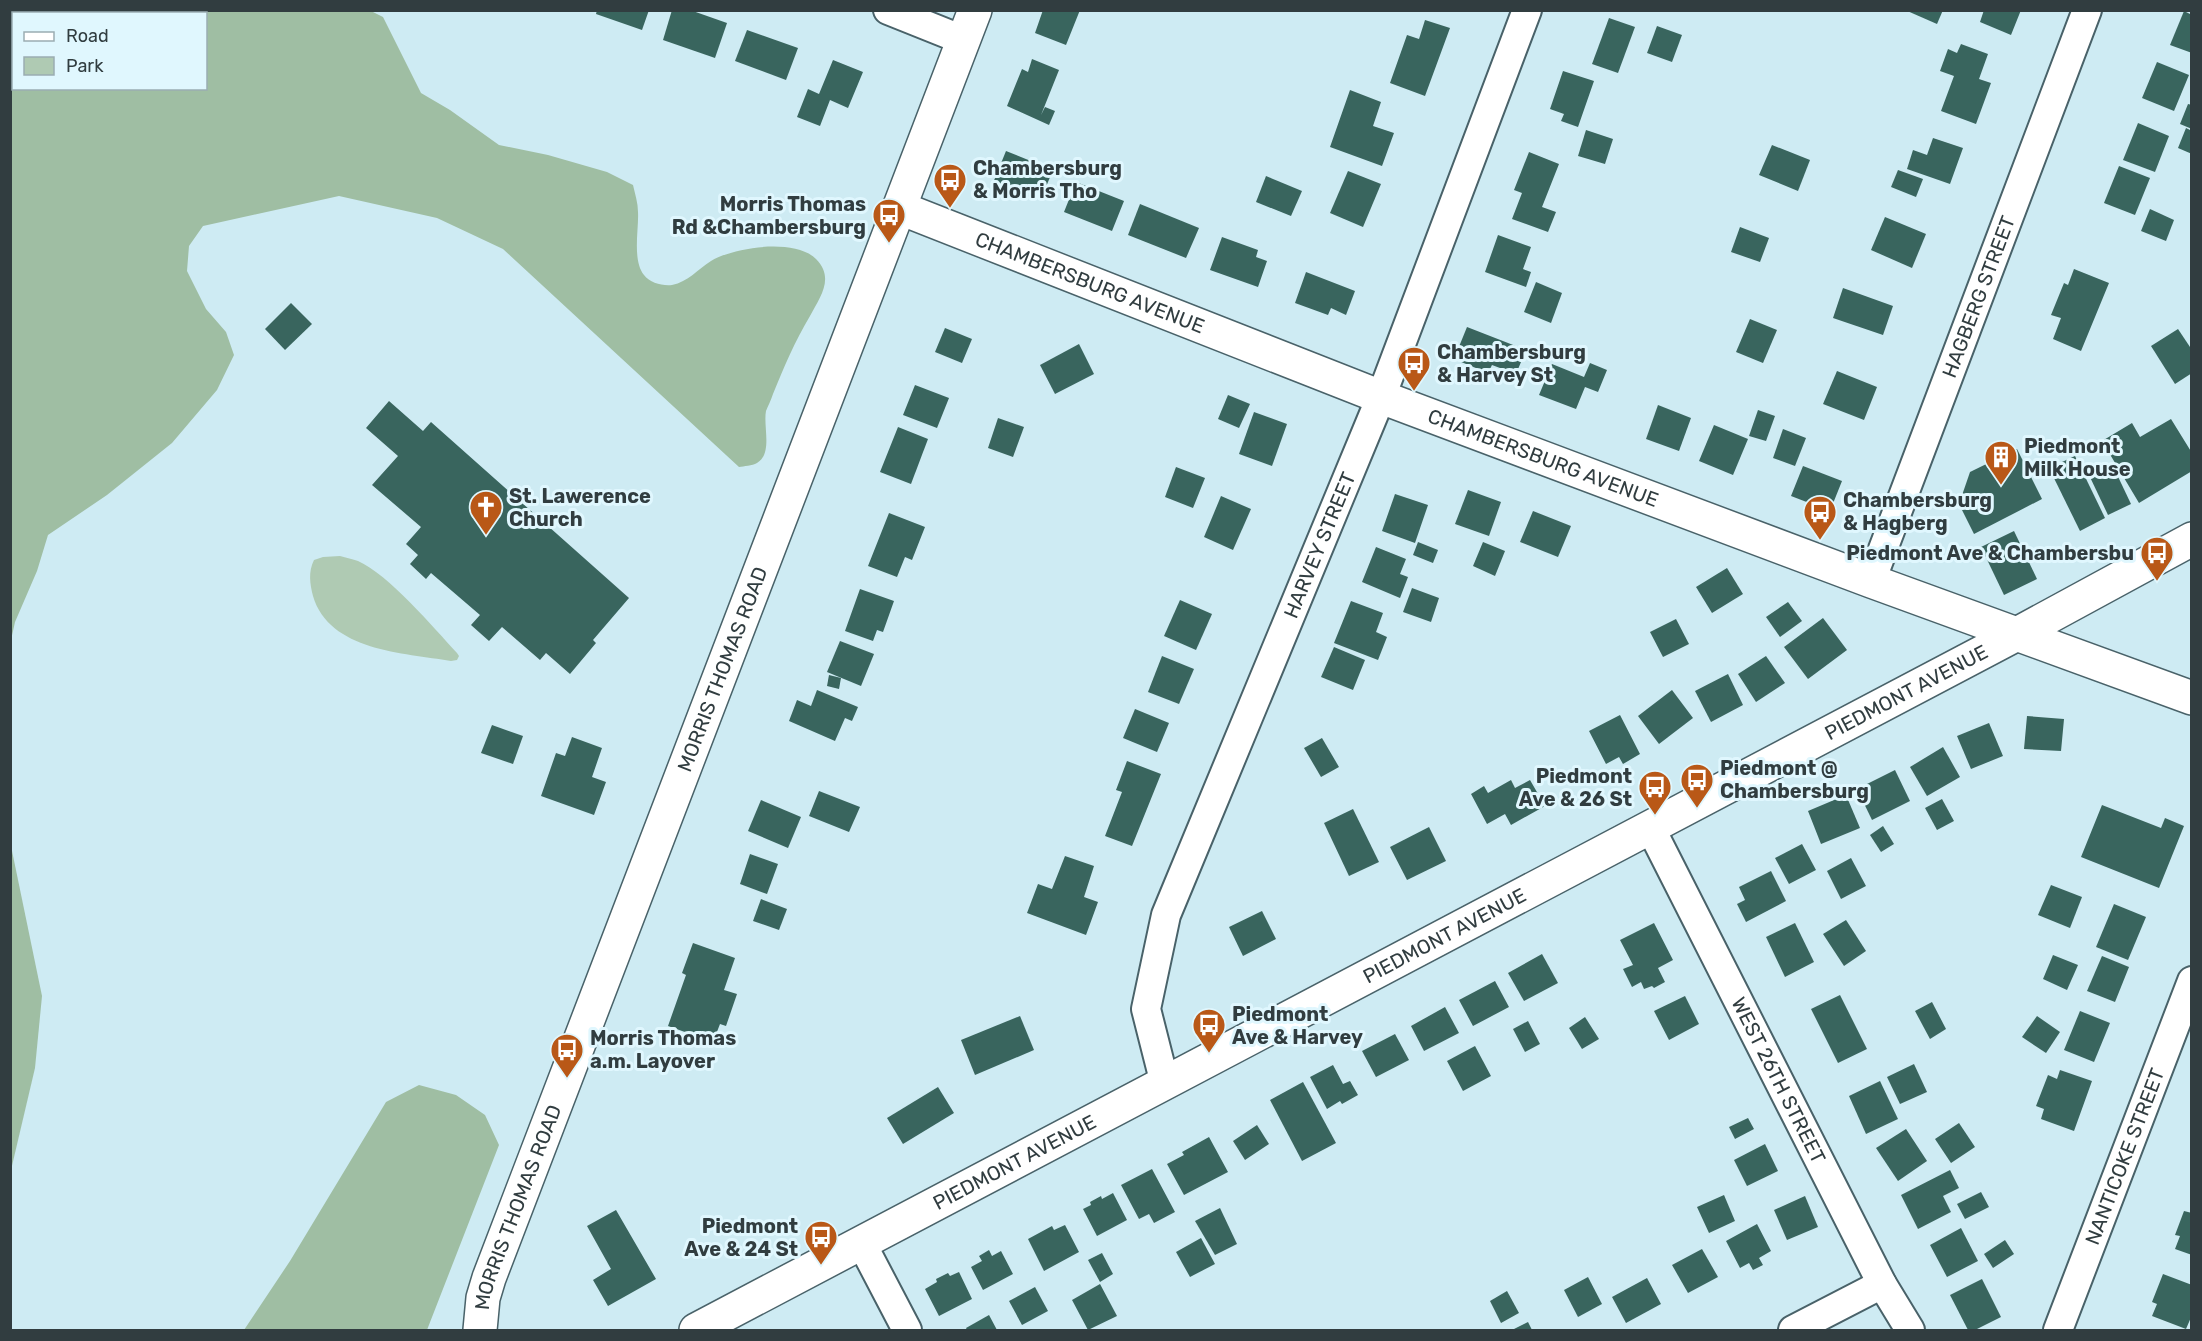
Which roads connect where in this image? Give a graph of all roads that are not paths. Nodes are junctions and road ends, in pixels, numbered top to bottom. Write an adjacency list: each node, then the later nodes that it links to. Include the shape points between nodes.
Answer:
1 (888, 10): 4 (street)
2 (1527, 10): 6 (street, HARVEY STREET)
3 (2087, 10): 8 (street, HAGBERG STREET)
4 (969, 25): 5 (main road, MORRIS THOMAS ROAD)
5 (900, 208): 6 (main road, CHAMBERSBURG AVENUE); 16 (main road, MORRIS THOMAS ROAD, via 489,1278)
6 (1381, 397): 8 (main road, CHAMBERSBURG AVENUE); 13 (street, HARVEY STREET, via 1167,915 1146,1009)
7 (2192, 539): 9 (main road, PIEDMONT AVENUE)
8 (1871, 581): 9 (main road, CHAMBERSBURG AVENUE)
9 (2017, 634): 10 (main road, CHAMBERSBURG AVENUE); 11 (main road, PIEDMONT AVENUE)
10 (2192, 698)
11 (1650, 827): 13 (main road, PIEDMONT AVENUE); 15 (street, WEST 26TH STREET)
12 (2192, 981): 21 (street, NANTICOKE STREET)
13 (1165, 1084): 14 (main road, PIEDMONT AVENUE)
14 (862, 1244): 17 (main road, PIEDMONT AVENUE); 18 (street)
15 (1882, 1284): 19 (street); 20 (street, WEST 26TH STREET)
16 (480, 1330)
17 (696, 1330)
18 (907, 1330)
19 (1793, 1330)
20 (1910, 1330)
21 (2058, 1330)

